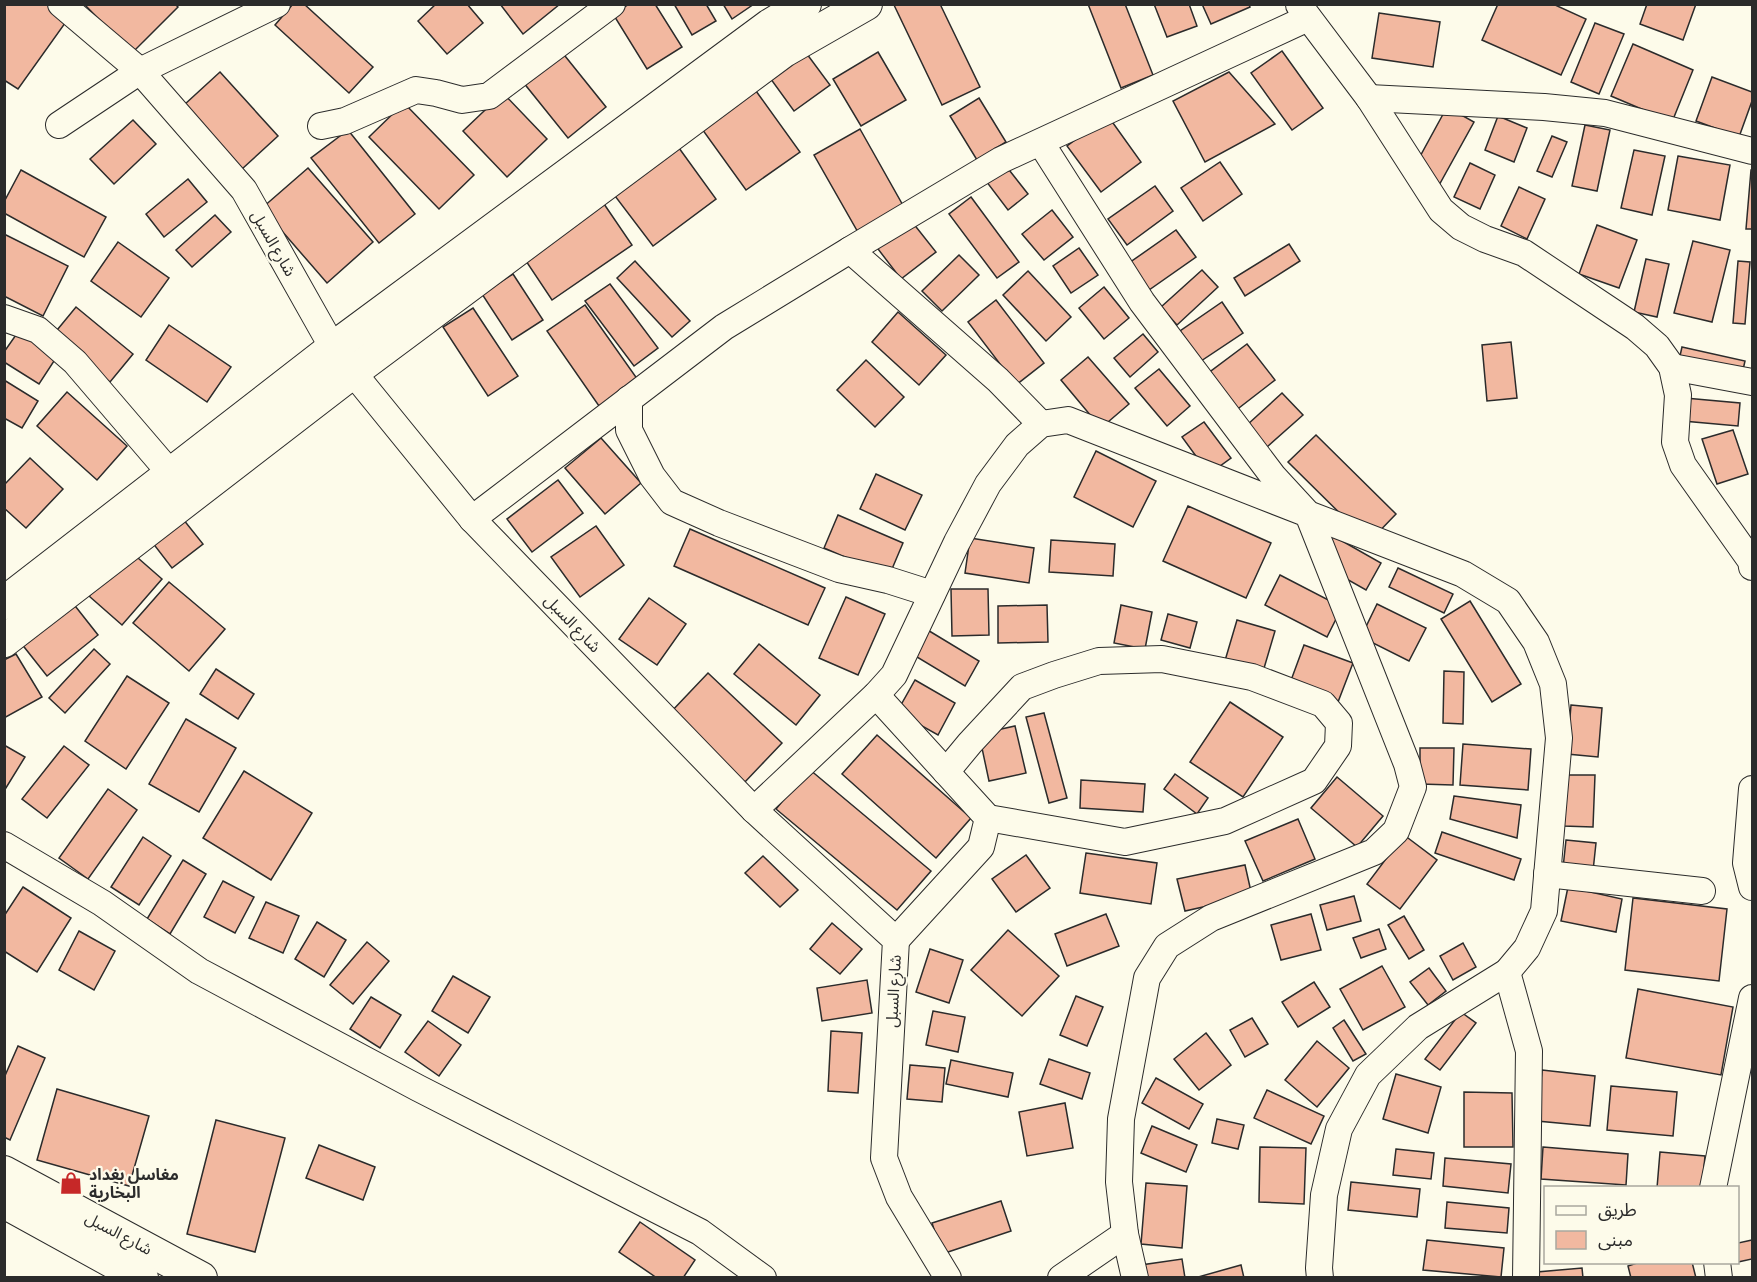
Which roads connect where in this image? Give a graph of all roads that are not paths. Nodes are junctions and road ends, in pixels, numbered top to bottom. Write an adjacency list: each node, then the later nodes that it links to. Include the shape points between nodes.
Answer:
1 (62, 4): 7 (street, شارع السبل)
2 (277, 4): 7 (street)
3 (612, 4): 10 (street, via 489,96 462,100 416,90 345,121)
4 (805, 4): 15 (main road, via 770,25)
5 (867, 4): 17 (main road, via 784,51)
6 (1303, 11): 8 (street); 11 (street)
7 (140, 71): 9 (street); 15 (street, شارع السبل, via 244,190)
8 (1369, 98): 12 (street, via 1605,113); 16 (street, via 1441,210 1461,227 1524,253 1635,327 1657,346)
9 (59, 125)
10 (321, 126)
11 (1041, 143): 13 (street, via 1001,160); 22 (street, via 1143,302 1273,476)
12 (1752, 151)
13 (850, 250): 19 (street, via 724,327); 20 (street, via 998,380)
14 (4, 318): 21 (street, via 38,330 75,362)
15 (333, 348): 17 (street, شارع السبل); 21 (main road)
16 (1672, 367): 18 (street); 24 (street, via 1678,395 1675,441 1683,465)
17 (353, 372): 23 (street, شارع السبل); 27 (main road)
18 (1752, 382)
19 (629, 399): 23 (street); 25 (street, via 629,430 652,476 672,502 718,524 839,569)
20 (1041, 424): 22 (street, via 1068,420); 25 (street, via 1017,446 988,484)
21 (171, 474): 26 (main road)
22 (1308, 514): 34 (street, via 1463,574 1508,601 1536,642 1553,684 1559,738); 43 (street, via 1413,787 1396,831 1374,852 1211,918 1167,946 1147,978 1121,1119 1119,1182)
23 (472, 519): 31 (street, شارع السبل)
24 (1752, 567)
25 (932, 594): 28 (street, via 894,675)
26 (4, 603)
27 (4, 641)
28 (876, 696): 29 (street); 31 (street)
29 (946, 772): 32 (street); 32 (street, via 1022,687 1099,661 1162,659 1252,677 1323,704 1339,723 1338,746 1314,781 1226,821 1125,842)
30 (1752, 789): 35 (street, via 1746,863)
31 (754, 810): 37 (street, شارع السبل)
32 (988, 818): 37 (street, via 981,847)
33 (4, 845): 46 (street, via 102,903 199,970 418,1088 700,1232)
34 (1547, 874): 36 (street); 38 (street, via 1544,911 1527,948)
35 (1752, 887)
36 (1702, 891)
37 (896, 940): 47 (street, شارع السبل, via 884,1158 899,1197)
38 (1507, 972): 50 (street, via 1418,1027 1368,1075 1339,1129 1324,1195); 51 (street, via 1529,1051)
39 (1752, 998): 41 (street)
40 (4, 1172): 45 (main road, شارع السبل)
41 (1713, 1186)
42 (4, 1202): 44 (main road, شارع السبل)
43 (1125, 1234): 48 (street); 49 (street)
44 (131, 1275)
45 (201, 1278)
46 (763, 1278)
47 (948, 1278)
48 (1061, 1278)
49 (1135, 1278)
50 (1320, 1278)
51 (1526, 1278)

